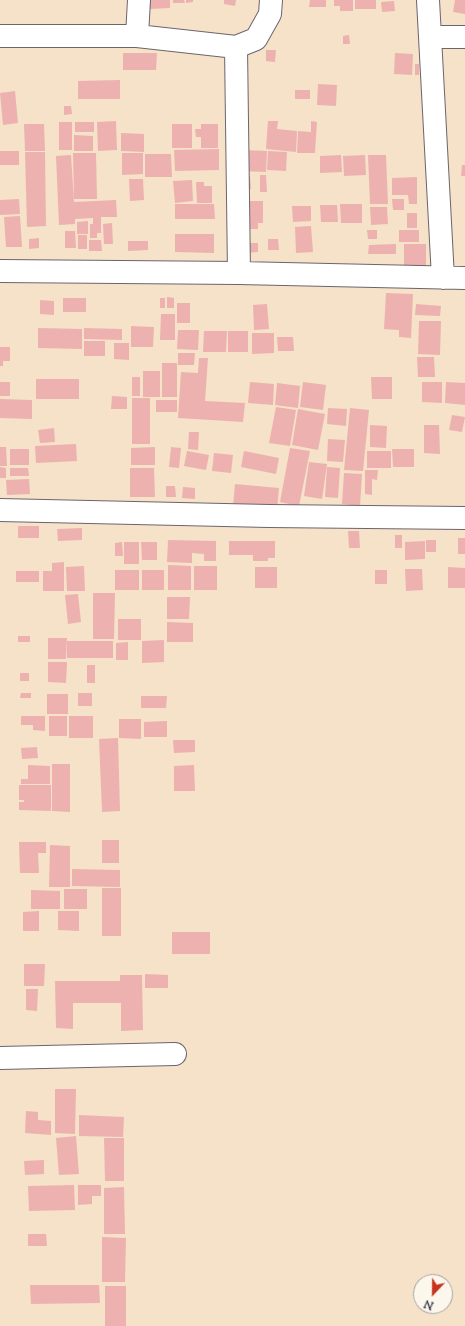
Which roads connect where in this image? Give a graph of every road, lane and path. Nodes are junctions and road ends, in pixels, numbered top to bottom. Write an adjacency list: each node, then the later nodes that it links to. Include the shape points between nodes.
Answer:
1 (139, 0): 5 (street)
2 (271, 0): 8 (street, via 270,14 256,39)
3 (428, 0): 6 (street)
4 (0, 36): 5 (street)
5 (137, 36): 8 (street)
6 (430, 37): 7 (street); 11 (street)
7 (465, 37)
8 (236, 47): 10 (street)
9 (0, 271): 10 (street)
10 (239, 273): 11 (street)
11 (444, 278): 12 (street)
12 (465, 278)
13 (0, 510): 14 (street)
14 (465, 518)
15 (175, 1054): 16 (street)
16 (0, 1058)

